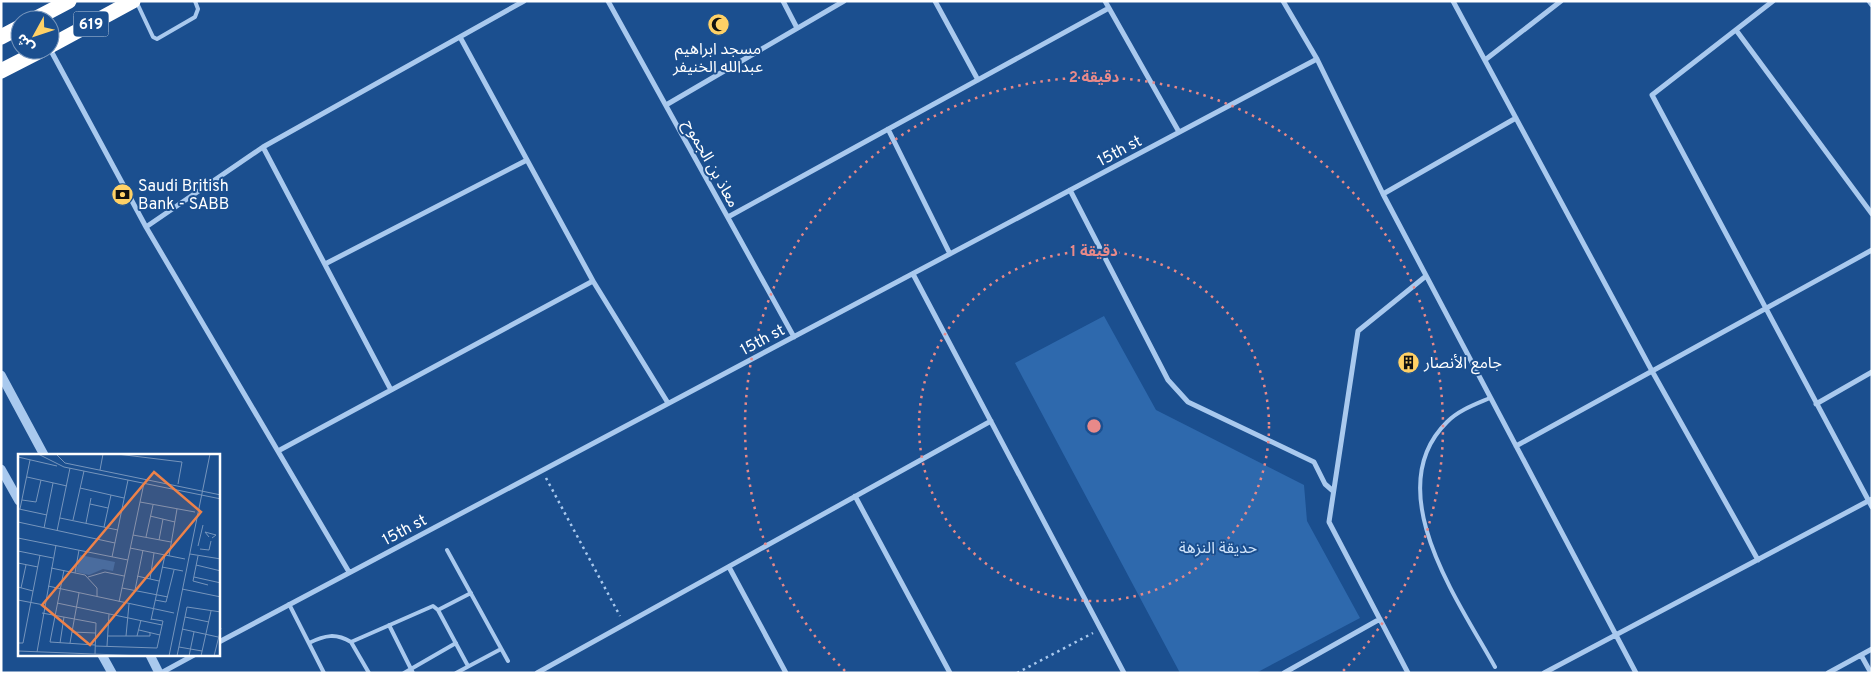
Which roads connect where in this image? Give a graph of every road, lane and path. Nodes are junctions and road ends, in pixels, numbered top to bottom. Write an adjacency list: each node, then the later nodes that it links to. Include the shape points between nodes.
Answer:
1 (69, 1): 18 (highway, 619)
2 (134, 1): 3 (lane, via 157,39 195,17 198,9); 22 (highway, 619)
3 (195, 1)
4 (524, 1): 21 (street)
5 (608, 1): 29 (street, معاذ بن الجموح)
6 (783, 1): 19 (street)
7 (844, 1): 15 (street)
8 (935, 1): 28 (street)
9 (1106, 1): 17 (street)
10 (1283, 1): 23 (street)
11 (1453, 1): 26 (street)
12 (1561, 1): 26 (street)
13 (1773, 1): 20 (street)
14 (1869, 1): 16 (street)
15 (836, 3): 19 (street)
16 (1872, 5)
17 (1109, 8): 28 (street); 32 (street)
18 (52, 10)
19 (797, 28): 29 (street)
20 (1736, 30): 37 (street); 46 (street, via 1652,95)
21 (460, 37): 33 (street); 34 (street)
22 (60, 42)
23 (1316, 59): 32 (street, 15th st); 36 (street)
24 (22, 60): 27 (highway)
25 (57, 60): 39 (street)
26 (1484, 60): 30 (street)
27 (1, 71)
28 (978, 80): 31 (street)
29 (666, 105): 38 (street, معاذ بن الجموح)
30 (1516, 118): 36 (street); 48 (street)
31 (888, 129): 38 (street); 41 (street)
32 (1179, 132): 35 (street, 15th st)
33 (263, 147): 39 (street); 42 (street)
34 (526, 160): 42 (street); 45 (street)
35 (1070, 190): 41 (street, 15th st); 61 (street, via 1168,380 1188,402 1314,462 1325,484)
36 (1383, 194): 44 (street)
37 (1872, 214)
38 (728, 217): 47 (street, معاذ بن الجموح)
39 (146, 227): 57 (street)
40 (1872, 250): 46 (street)
41 (950, 254): 43 (street, 15th st)
42 (324, 264): 51 (street)
43 (913, 274): 47 (street, 15th st); 55 (street)
44 (1426, 276): 52 (street); 61 (street, via 1358,331)
45 (592, 281): 51 (street); 53 (street)
46 (1765, 308): 48 (street); 54 (street)
47 (794, 337): 53 (street, 15th st)
48 (1652, 370): 56 (street); 67 (street)
49 (1872, 372): 54 (street)
50 (1, 375): 58 (street)
51 (391, 390): 57 (street)
52 (1490, 398): 56 (street); 90 (lane, via 1466,408 1448,421 1434,439 1421,465 1421,508 1436,561)
53 (668, 403): 60 (street, 15th st)
54 (1816, 404): 64 (street)
55 (991, 421): 62 (street); 76 (street)
56 (1516, 446): 77 (street)
57 (278, 451): 69 (street)
58 (43, 454)
59 (1, 469): 63 (street)
60 (542, 470): 69 (street, 15th st); 74 (path)
61 (1333, 491): 73 (street, via 1329,522)
62 (855, 496): 68 (street); 100 (street)
63 (18, 499)
64 (1870, 500): 65 (street); 67 (street)
65 (1872, 507)
66 (447, 550): 70 (lane)
67 (1758, 560): 77 (street)
68 (729, 567): 74 (street); 99 (street)
69 (349, 572): 71 (street, 15th st)
70 (471, 593): 72 (lane); 82 (lane)
71 (289, 604): 78 (street, 15th st); 80 (lane)
72 (438, 610): 75 (lane, via 428,607); 81 (lane)
73 (1380, 619): 103 (street); 104 (street)
74 (624, 624): 98 (street)
75 (389, 625): 79 (lane); 91 (lane)
76 (1101, 629): 101 (path); 102 (street)
77 (1616, 636): 105 (street); 106 (street)
78 (220, 641)
79 (352, 642): 80 (lane, via 334,635 322,636); 95 (lane)
80 (309, 643): 94 (lane)
81 (456, 643): 89 (lane); 91 (lane)
82 (501, 649): 88 (lane); 89 (lane)
83 (1872, 649): 84 (street)
84 (1861, 655): 107 (street); 108 (street)
85 (103, 656): 92 (street)
86 (151, 656): 93 (street)
87 (192, 656): 93 (street)
88 (508, 661)
89 (468, 666): 97 (lane)
90 (1495, 667)
91 (412, 671): 96 (lane)
92 (112, 673)
93 (160, 673)
94 (324, 673)
95 (369, 673)
96 (404, 673)
97 (456, 673)
98 (537, 673)
99 (786, 673)
100 (950, 673)
101 (1017, 673)
102 (1124, 673)
103 (1284, 673)
104 (1408, 673)
105 (1544, 673)
106 (1636, 673)
107 (1828, 673)
108 (1871, 673)

